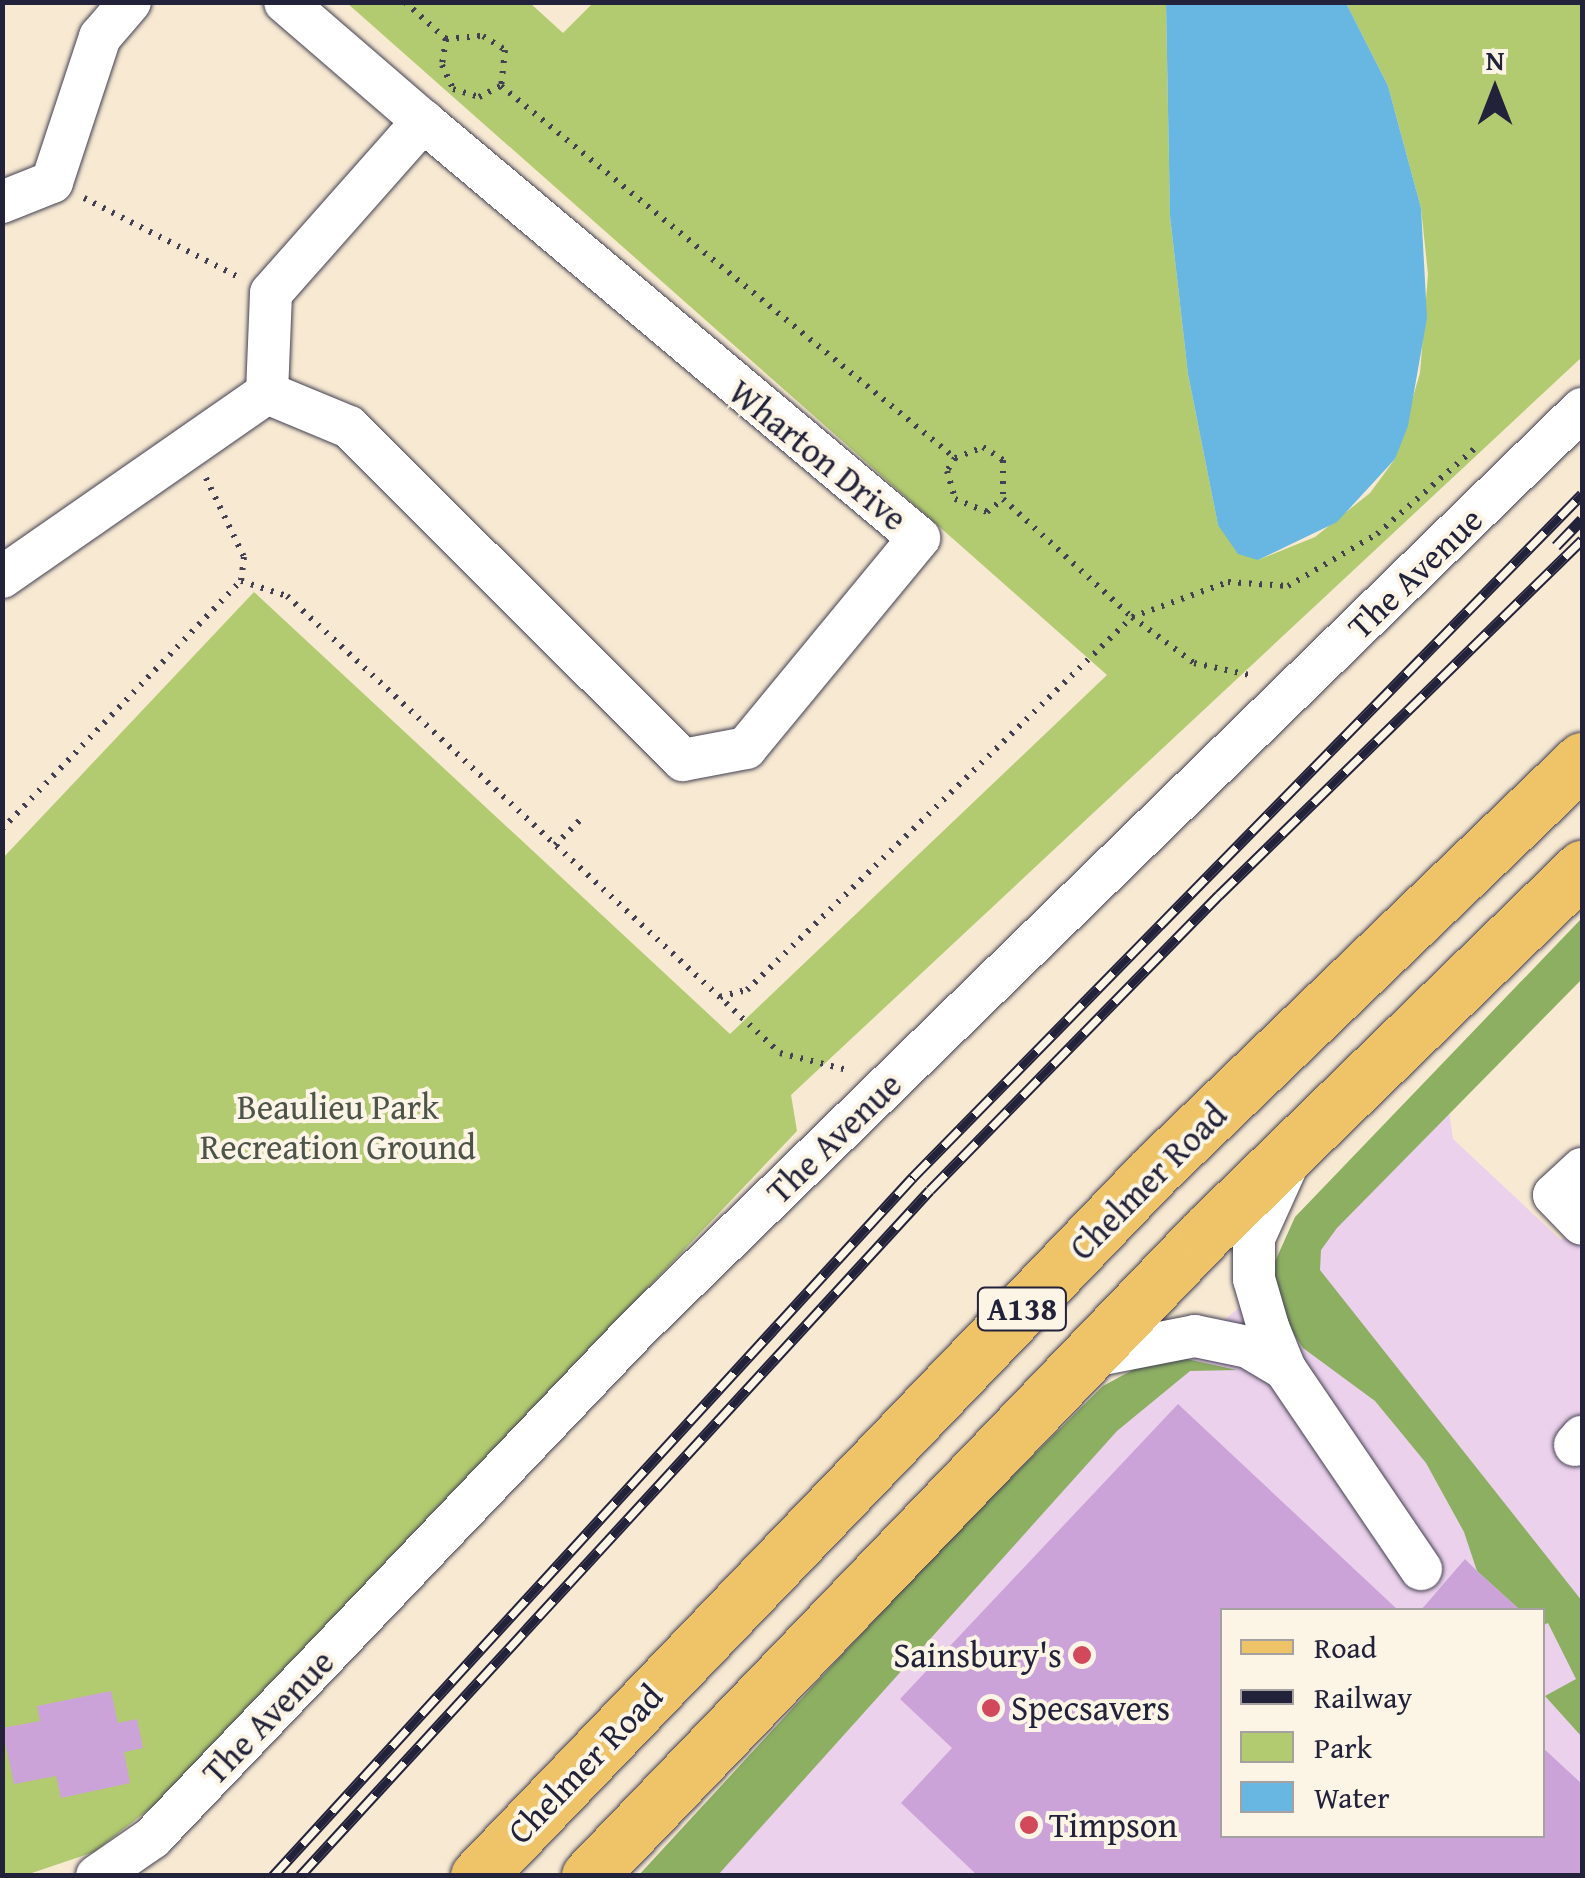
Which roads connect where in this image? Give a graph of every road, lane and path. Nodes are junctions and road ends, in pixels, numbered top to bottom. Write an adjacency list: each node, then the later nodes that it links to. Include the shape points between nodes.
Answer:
1 (130, 2): 7 (street, via 100,37)
2 (285, 2): 6 (street)
3 (404, 2): 4 (path)
4 (446, 39): 5 (path, via 483,36 505,50); 5 (path, via 442,66 453,90 479,97)
5 (502, 86): 14 (path)
6 (423, 121): 9 (street); 10 (street, Wharton Drive, via 919,538 746,748 683,760 349,426)
7 (52, 182): 8 (street); 9 (path)
8 (2, 202)
9 (271, 293): 10 (street)
10 (267, 393): 12 (street)
11 (1582, 410): 31 (street, The Avenue, via 638,1329 152,1838)
12 (190, 445): 16 (street); 17 (path, via 244,557)
13 (1474, 449): 18 (path, via 1377,534 1288,586 1228,582)
14 (955, 458): 15 (path, via 983,447 1003,460); 15 (path, via 948,471 955,499 986,512)
15 (1003, 499): 18 (path)
16 (2, 578)
17 (241, 580): 22 (path); 23 (path, via 287,596)
18 (1132, 617): 19 (path, via 1194,662); 23 (path, via 747,990 719,997)
19 (1270, 679)
20 (1582, 760): 32 (main road, Chelmer Road / A138, via 1155,1170)
21 (582, 818): 23 (path)
22 (2, 829)
23 (555, 845)
24 (1582, 868): 25 (main road, A138)
25 (1305, 1134): 28 (main road, A138); 29 (street, via 1268,1196 1254,1238 1254,1279)
26 (1582, 1168): 27 (street, via 1554,1196)
27 (1582, 1224)
28 (1088, 1357): 29 (street, via 1195,1336 1248,1347); 33 (main road, A138)
29 (1286, 1369): 30 (street)
30 (1421, 1569)
31 (97, 1876)
32 (478, 1876)
33 (589, 1876)

